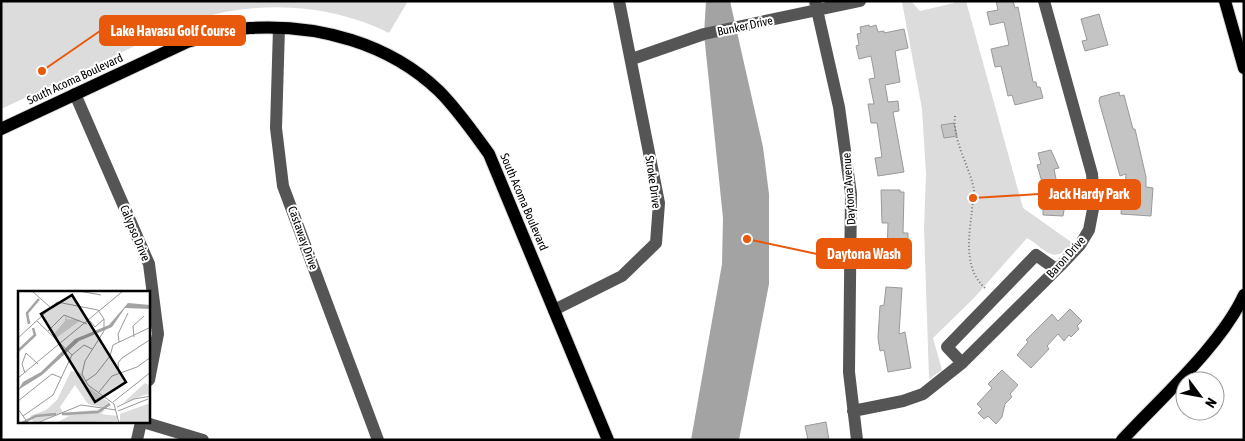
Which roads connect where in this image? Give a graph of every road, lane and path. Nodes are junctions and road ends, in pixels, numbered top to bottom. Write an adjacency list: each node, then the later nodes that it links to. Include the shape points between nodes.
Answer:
1 (619, 1): 7 (street, Stroke Drive)
2 (860, 1): 5 (street, Bunker Drive)
3 (1044, 1): 12 (street, Baron Drive, via 1092,174 1094,209 1089,230 1080,245)
4 (1225, 1): 8 (main road)
5 (816, 6): 7 (street, Bunker Drive, via 704,34); 18 (street, Daytona Avenue, via 839,107 852,194 849,372)
6 (279, 28): 9 (main road, South Acoma Boulevard, via 249,28 187,42); 15 (main road, South Acoma Boulevard, via 338,35 373,47 438,90 466,121 489,154); 23 (street, Castaway Drive, via 276,128 283,186)
7 (632, 59): 15 (street, Stroke Drive, via 659,203 656,243 622,276)
8 (1244, 68)
9 (75, 94): 11 (main road, South Acoma Boulevard); 17 (street, Calypso Drive, via 149,264 158,334)
10 (955, 116): 14 (path, via 974,190 969,242 974,278)
11 (1, 129)
12 (1056, 269): 14 (street, via 1036,255); 16 (street, Baron Drive)
13 (1244, 295): 26 (main road, via 1212,343)
14 (995, 298): 16 (street, via 947,347)
15 (554, 310): 24 (main road, South Acoma Boulevard)
16 (962, 363): 18 (street, Baron Drive, via 923,394)
17 (150, 375)
18 (853, 411): 25 (street, Daytona Avenue)
19 (141, 424): 21 (street)
20 (149, 424): 22 (street)
21 (137, 440)
22 (203, 440)
23 (378, 440)
24 (608, 440)
25 (857, 440)
26 (1122, 440)

